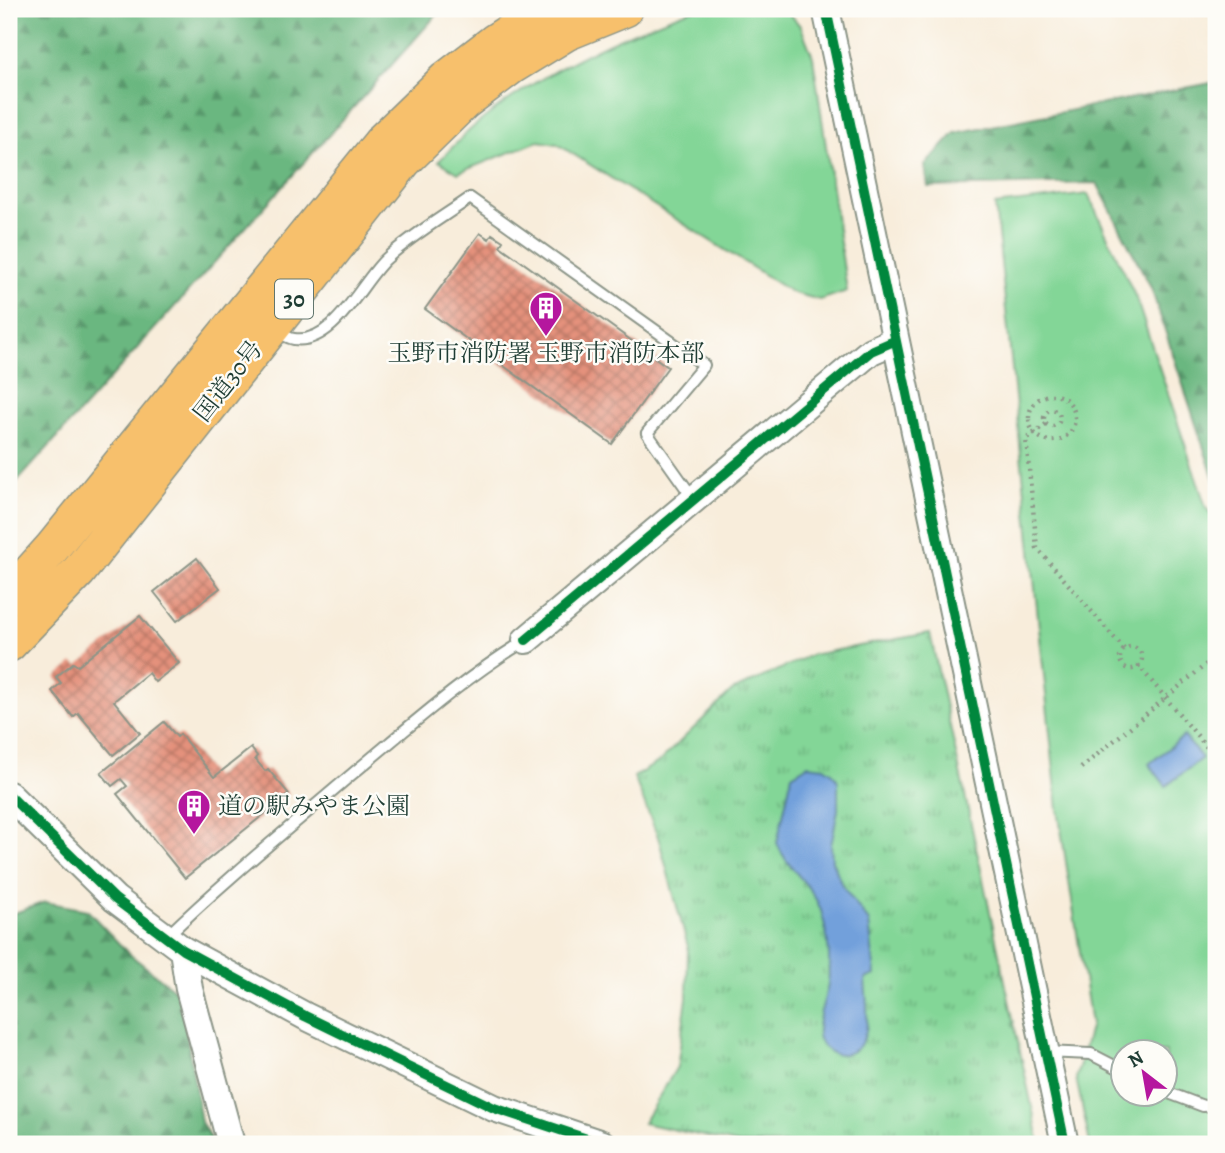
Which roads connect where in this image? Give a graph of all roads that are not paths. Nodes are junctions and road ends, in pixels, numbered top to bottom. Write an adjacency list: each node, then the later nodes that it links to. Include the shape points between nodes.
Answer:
1 (545, 9): 4 (highway, 国道30号 / 30, via 446,79 383,140)
2 (625, 9): 4 (highway, 国道30号 / 30, via 566,33 464,102)
3 (826, 9): 5 (street)
4 (258, 319): 6 (lane, via 292,340 322,331 338,319 386,258 470,198 704,365 647,433); 7 (highway, 国道30号 / 30); 9 (highway, 国道30号 / 30, via 79,571)
5 (894, 341): 6 (street, via 871,351); 12 (street)
6 (694, 498): 8 (street)
7 (9, 596)
8 (526, 640): 11 (lane, via 439,701 208,897)
9 (9, 644)
10 (9, 795): 11 (street, via 115,899)
11 (175, 944): 16 (street); 17 (street, via 305,1016 482,1103)
12 (1045, 1052): 13 (lane, via 1091,1054); 18 (street)
13 (1110, 1064)
14 (1180, 1097): 15 (lane, via 1203,1106)
15 (1216, 1105)
16 (231, 1144)
17 (602, 1144)
18 (1065, 1144)

